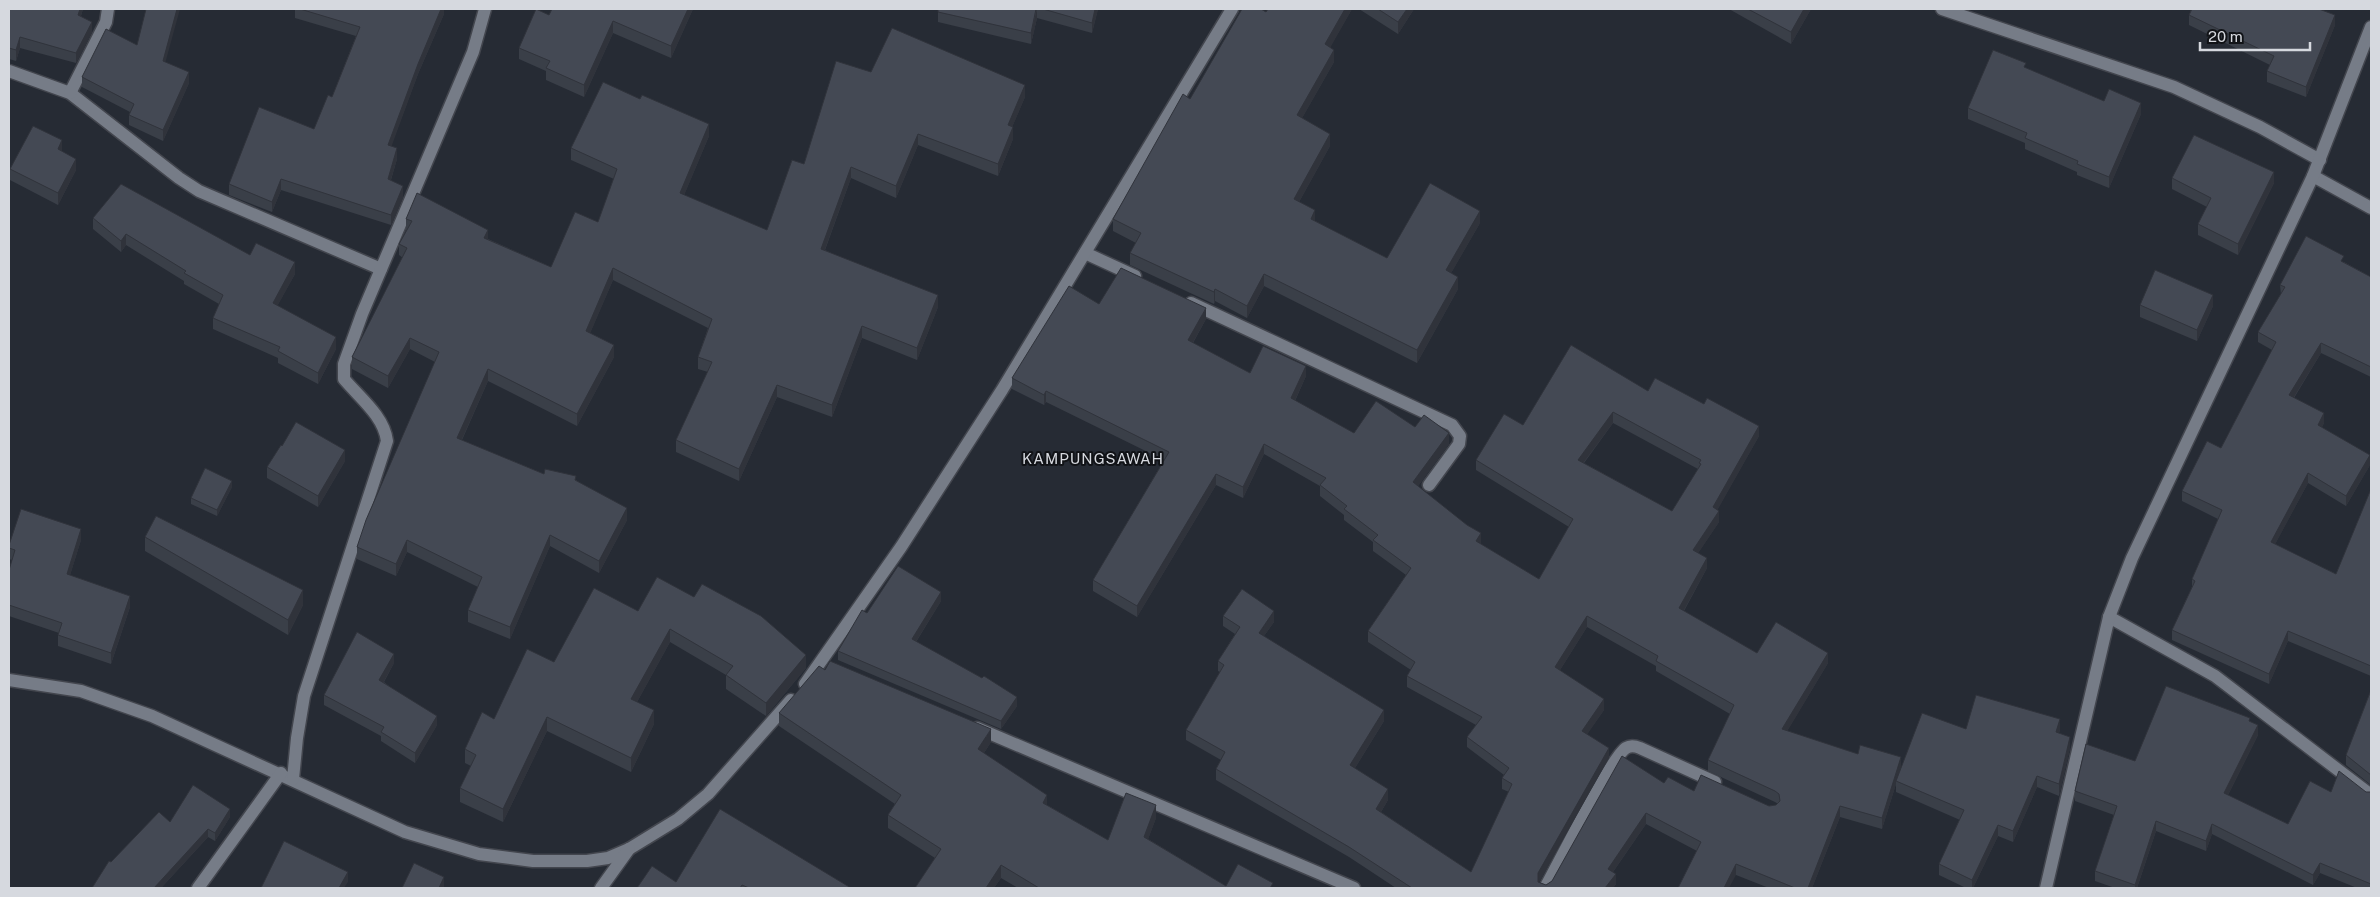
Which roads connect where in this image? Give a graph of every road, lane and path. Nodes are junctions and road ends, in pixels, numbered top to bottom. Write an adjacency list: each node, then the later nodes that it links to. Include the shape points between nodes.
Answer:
1 (108, 9): 7 (street, via 106,22)
2 (486, 9): 12 (street, via 473,52)
3 (1232, 9): 11 (street)
4 (1942, 9): 8 (street, via 2174,87 2260,127)
5 (2371, 27): 8 (street)
6 (9, 71): 7 (street)
7 (70, 93): 12 (street, via 199,191)
8 (2320, 160): 9 (street)
9 (2313, 176): 10 (street); 16 (street, via 2132,558)
10 (2371, 208)
11 (1085, 253): 13 (street); 23 (street, via 1002,390 826,663 708,794 678,819)
12 (380, 269): 20 (street, via 344,364 344,379 381,421 387,441 304,696)
13 (1148, 282)
14 (1184, 299): 15 (street, via 1452,426 1460,436 1459,444)
15 (1429, 485)
16 (2109, 617): 22 (street, via 2215,676); 28 (street)
17 (9, 680): 19 (street, via 81,690 152,716)
18 (968, 724): 26 (street)
19 (281, 773): 20 (street); 24 (street)
20 (293, 779): 23 (street, via 405,832 479,854 533,861 587,861 608,858)
21 (1728, 788): 27 (street, via 1640,748 1624,749)
22 (2371, 795)
23 (629, 849): 25 (street)
24 (198, 888)
25 (601, 888)
26 (1354, 888)
27 (1545, 888)
28 (2046, 888)

